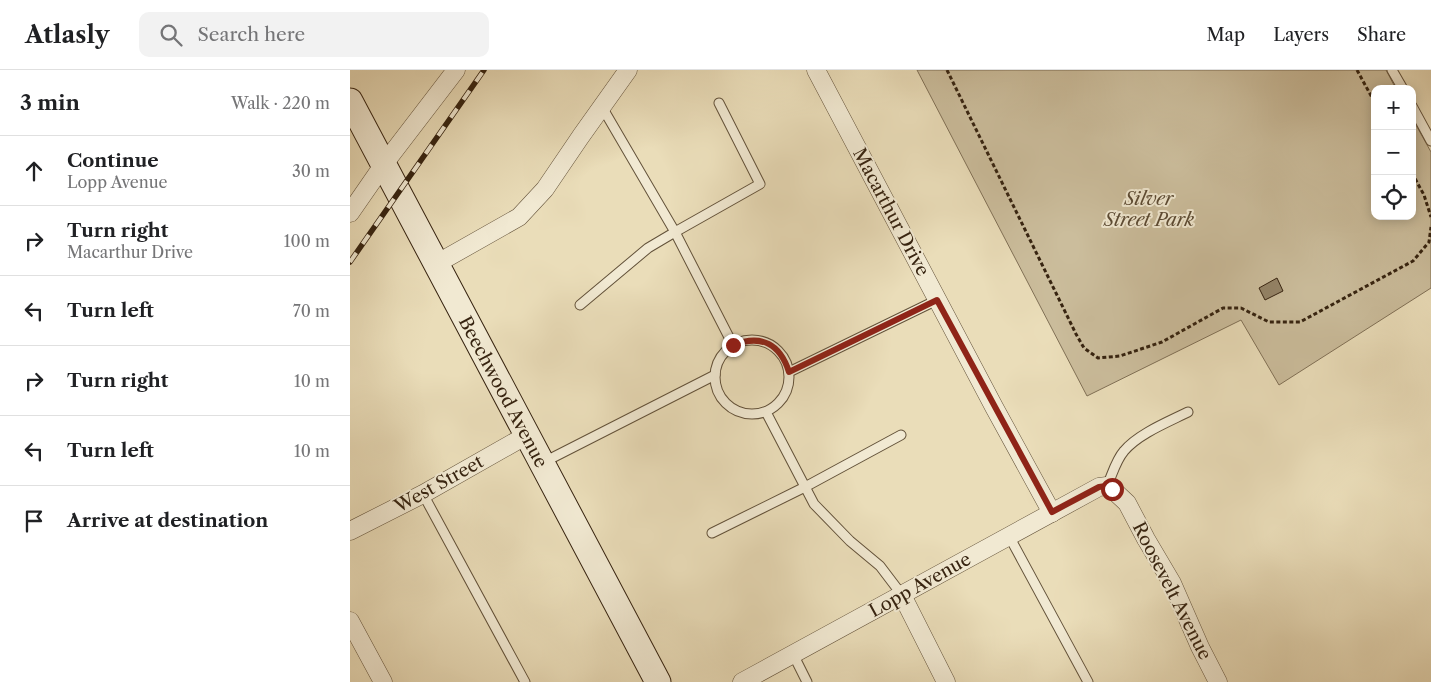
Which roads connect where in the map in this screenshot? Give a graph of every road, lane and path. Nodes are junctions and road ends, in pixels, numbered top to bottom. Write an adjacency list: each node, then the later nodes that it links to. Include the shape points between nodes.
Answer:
1 (456, 70): 14 (street)
2 (628, 70): 11 (street)
3 (816, 70): 21 (street, Macarthur Drive)
4 (946, 70): 18 (path, via 1076,334 1084,348 1098,358 1120,356 1162,342 1223,308 1241,308 1268,322 1300,322 1413,261 1429,242)
5 (1357, 70): 8 (path)
6 (1392, 70): 7 (lane)
7 (1401, 85)
8 (1371, 96)
9 (350, 101): 14 (main road, Beechwood Avenue)
10 (719, 103): 19 (lane, via 760,184)
11 (602, 107): 19 (lane); 20 (street, via 545,188 520,217)
12 (1416, 113): 13 (lane)
13 (1431, 141)
14 (384, 164): 16 (street); 20 (main road, Beechwood Avenue)
15 (1413, 175): 17 (path)
16 (350, 213)
17 (1431, 217)
18 (1431, 227)
19 (675, 232): 22 (lane, via 648,248); 23 (lane)
20 (436, 264): 28 (main road, Beechwood Avenue)
21 (937, 300): 24 (lane); 34 (street, Macarthur Drive)
22 (580, 305)
23 (733, 345): 24 (lane, via 757,340 768,344 786,361); 25 (lane, via 724,353)
24 (789, 372): 26 (lane, via 784,396)
25 (715, 375): 26 (lane, via 716,387 730,407 742,413); 30 (lane)
26 (766, 412): 31 (lane)
27 (1188, 412): 32 (lane, via 1132,444 1123,452)
28 (527, 435): 30 (main road, Beechwood Avenue); 33 (street, West Street)
29 (902, 435): 31 (lane)
30 (541, 463): 43 (main road, Beechwood Avenue)
31 (805, 487): 36 (lane); 38 (lane, via 814,504 850,542 880,566)
32 (1103, 487): 34 (street, Lopp Avenue); 48 (street, Roosevelt Avenue, via 1112,489 1127,503 1172,583)
33 (423, 494): 35 (street, West Street); 42 (lane)
34 (1052, 512): 37 (street, Lopp Avenue)
35 (350, 531)
36 (712, 533)
37 (1009, 536): 38 (street, Lopp Avenue); 47 (lane)
38 (902, 595): 40 (street, Lopp Avenue); 46 (street)
39 (350, 620): 41 (street)
40 (793, 654): 44 (street, Lopp Avenue); 45 (lane)
41 (383, 682)
42 (525, 682)
43 (658, 682)
44 (742, 682)
45 (807, 682)
46 (946, 682)
47 (1088, 682)
48 (1218, 682)

